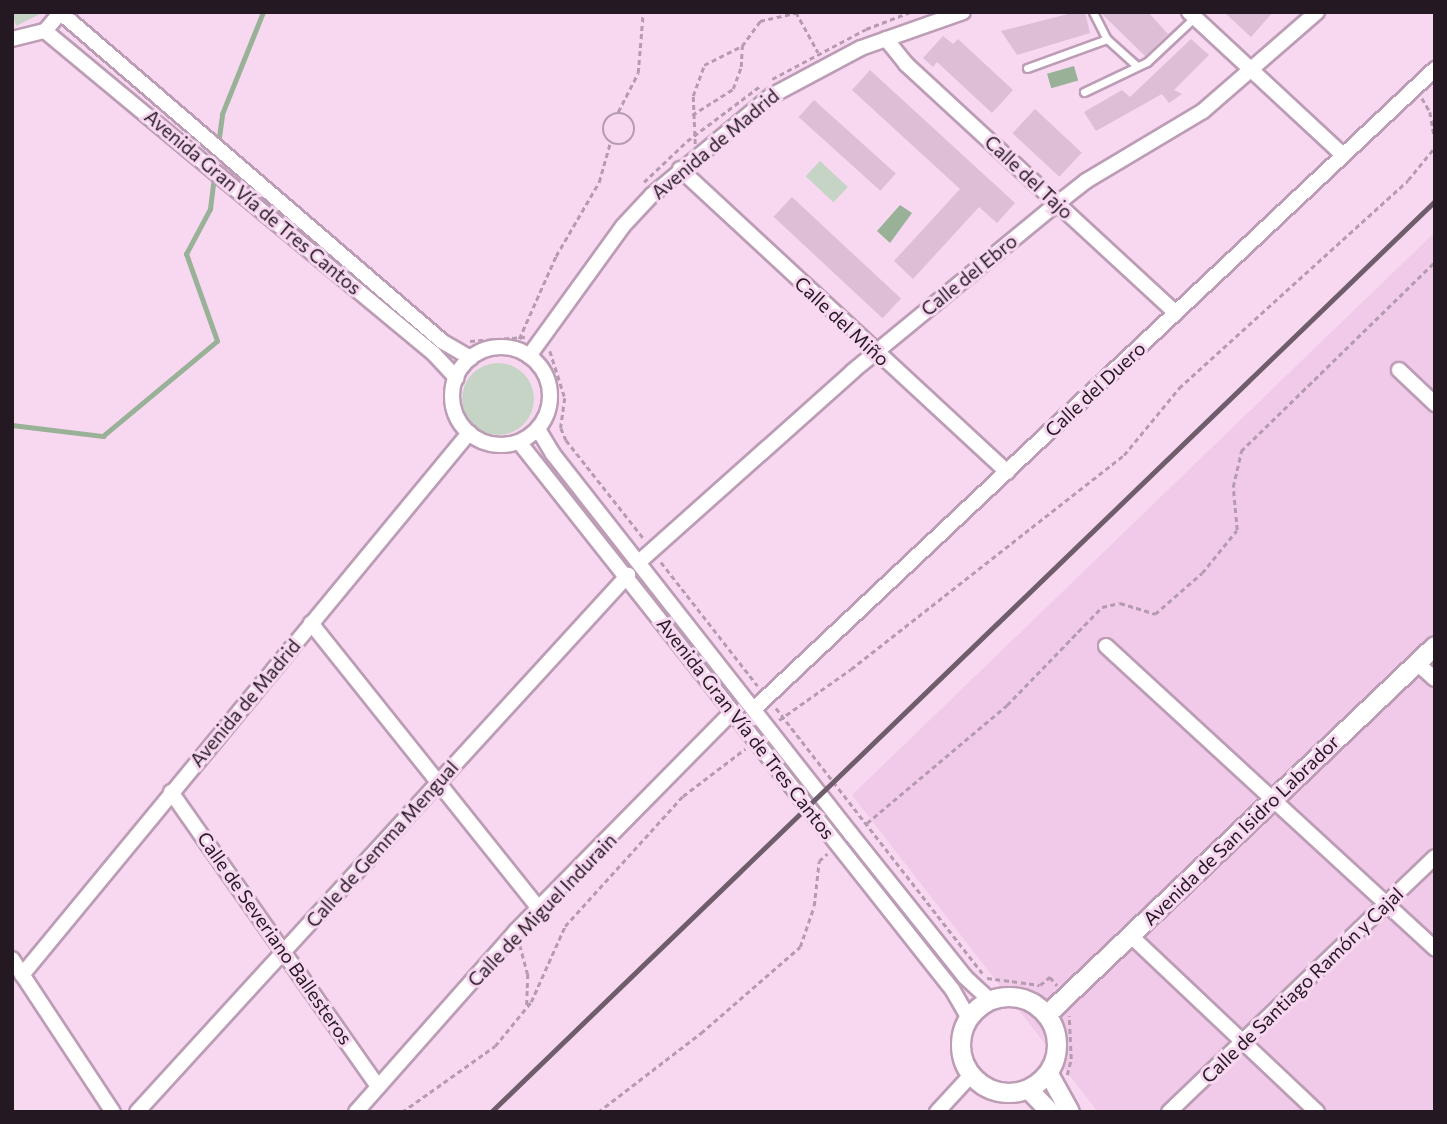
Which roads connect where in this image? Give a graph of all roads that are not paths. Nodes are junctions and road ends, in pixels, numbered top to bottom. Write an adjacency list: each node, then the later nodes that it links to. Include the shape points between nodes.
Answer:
1 (963, 12): 8 (street, Avenida de Madrid)
2 (1093, 12): 9 (lane)
3 (1317, 12): 13 (street, Calle del Ebro)
4 (61, 13): 6 (street); 21 (street, Avenida Gran Vía de Tres Cantos, via 443,342)
5 (1192, 15): 10 (lane, via 1160,53); 13 (street)
6 (45, 31): 7 (street); 23 (street, Avenida Gran Vía de Tres Cantos, via 434,354)
7 (12, 39)
8 (886, 39): 16 (street, Avenida de Madrid, via 798,78); 17 (street, Calle del Tajo, via 906,64)
9 (1107, 39): 10 (lane); 11 (lane)
10 (1136, 65): 14 (lane)
11 (1027, 68)
12 (1435, 69): 15 (street, Calle del Duero)
13 (1253, 70): 15 (street); 17 (street, Calle del Ebro, via 1203,111)
14 (1084, 92)
15 (1343, 155): 18 (street, Calle del Duero)
16 (680, 169): 19 (street, Calle del Miño); 20 (street, Avenida de Madrid, via 623,226)
17 (1058, 203): 18 (street, Calle del Tajo); 19 (street, Calle del Ebro)
18 (1176, 313): 28 (street, Calle del Duero)
19 (876, 351): 28 (street, Calle del Miño); 29 (street, Calle del Ebro)
20 (529, 356): 21 (street, via 498,347); 25 (street, via 550,388 546,417)
21 (471, 358): 23 (street)
22 (1399, 370): 24 (street)
23 (456, 378): 26 (street, via 454,407)
24 (1435, 404)
25 (538, 429): 27 (street); 29 (street, Avenida Gran Vía de Tres Cantos)
26 (469, 433): 27 (street, via 492,444); 31 (street, Avenida de Madrid)
27 (519, 442): 30 (street, Avenida Gran Vía de Tres Cantos)
28 (1007, 472): 36 (street, Calle del Duero)
29 (639, 562): 36 (street, Avenida Gran Vía de Tres Cantos)
30 (628, 575): 37 (street, Avenida Gran Vía de Tres Cantos); 38 (street, Calle de Gemma Mengual)
31 (312, 623): 38 (street); 39 (street, Avenida de Madrid)
32 (1106, 646): 40 (street)
33 (1435, 646): 34 (street, Avenida de San Isidro Labrador)
34 (1417, 663): 35 (street); 40 (street, Avenida de San Isidro Labrador)
35 (1435, 679)
36 (754, 709): 49 (street, Avenida Gran Vía de Tres Cantos, via 965,977)
37 (732, 712): 43 (street, Calle de Miguel Indurain); 51 (street, Avenida Gran Vía de Tres Cantos, via 952,989)
38 (439, 782): 43 (street); 46 (street, Calle de Gemma Mengual)
39 (171, 792): 46 (street, Calle de Severiano Ballesteros); 48 (street, Avenida de Madrid)
40 (1273, 798): 42 (street); 44 (street, Avenida de San Isidro Labrador)
41 (1435, 857): 42 (street, Calle de Santiago Ramón y Cajal)
42 (1386, 905): 45 (street); 52 (street, Calle de Santiago Ramón y Cajal)
43 (539, 909): 55 (street, Calle de Miguel Indurain)
44 (1131, 936): 50 (street, Avenida de San Isidro Labrador); 52 (street)
45 (1435, 949)
46 (284, 951): 55 (street, Calle de Severiano Ballesteros); 58 (street, Calle de Gemma Mengual)
47 (12, 959): 48 (street)
48 (22, 975): 57 (street)
49 (990, 1000): 50 (street, via 1021,998); 51 (street)
50 (1048, 1015): 53 (street, via 1058,1044)
51 (969, 1018): 54 (street, via 961,1047)
52 (1243, 1043): 63 (street, Calle de Santiago Ramón y Cajal); 64 (street)
53 (1049, 1074): 56 (street); 62 (street)
54 (971, 1075): 56 (street, via 998,1092); 60 (street)
55 (378, 1086): 59 (street, Calle de Miguel Indurain)
56 (1029, 1090): 61 (street)
57 (113, 1112)
58 (137, 1112)
59 (356, 1112)
60 (937, 1112)
61 (1050, 1112)
62 (1070, 1112)
63 (1169, 1112)
64 (1317, 1112)

